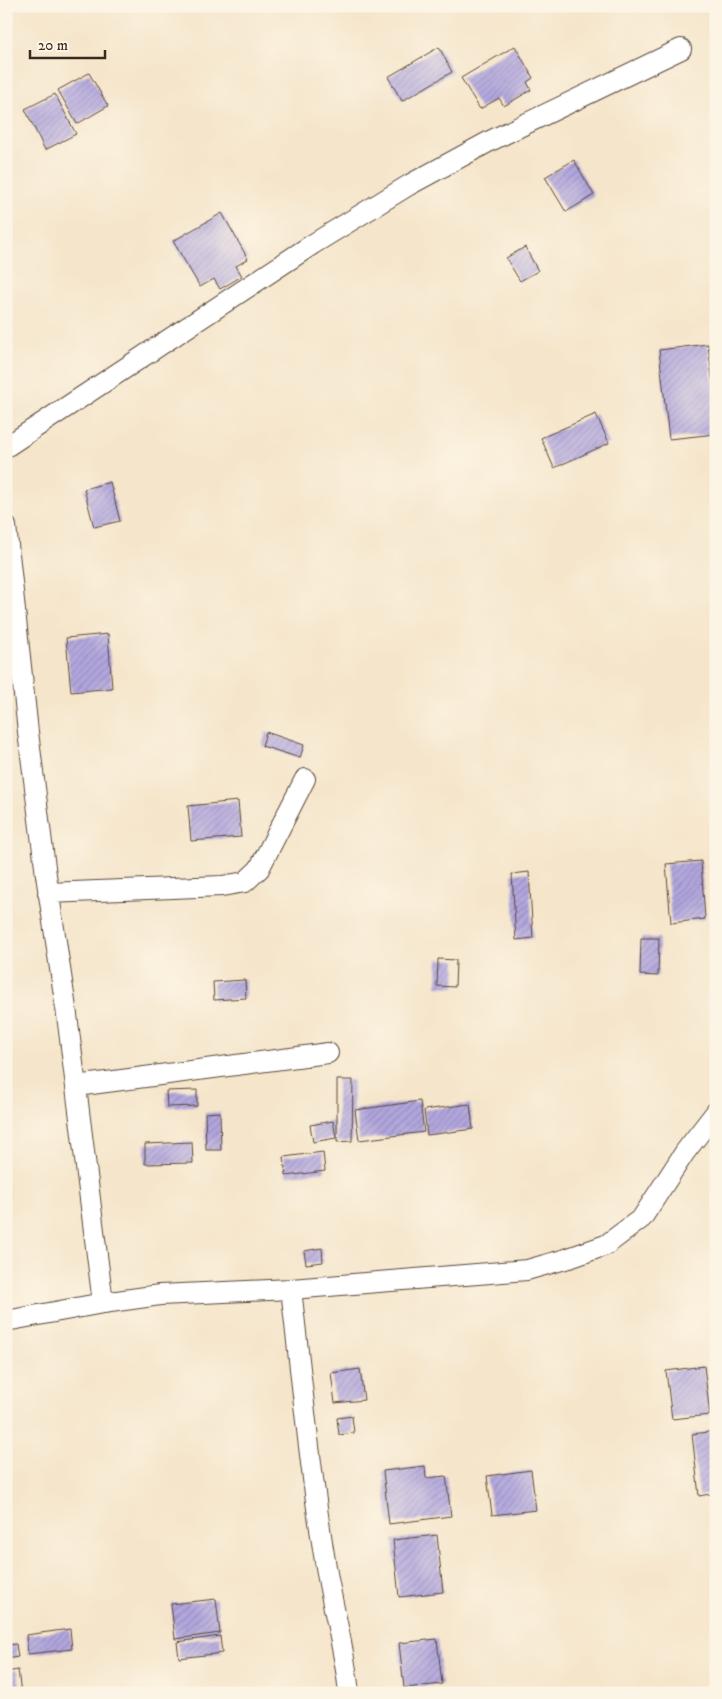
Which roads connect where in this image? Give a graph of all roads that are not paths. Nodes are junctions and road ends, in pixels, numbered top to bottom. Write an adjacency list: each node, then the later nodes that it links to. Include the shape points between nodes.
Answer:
1 (681, 50): 2 (street, via 490,141 409,185 313,244)
2 (6, 447)
3 (6, 526): 5 (street)
4 (305, 779): 5 (street, via 260,869 245,882 222,886)
5 (48, 893): 7 (street)
6 (328, 1053): 7 (street)
7 (76, 1086): 10 (street)
8 (716, 1112): 9 (street, via 685,1152 642,1218 606,1245 527,1270)
9 (291, 1289): 10 (street, via 160,1295); 12 (street, via 326,1565)
10 (103, 1303): 11 (street)
11 (6, 1321)
12 (350, 1693)

